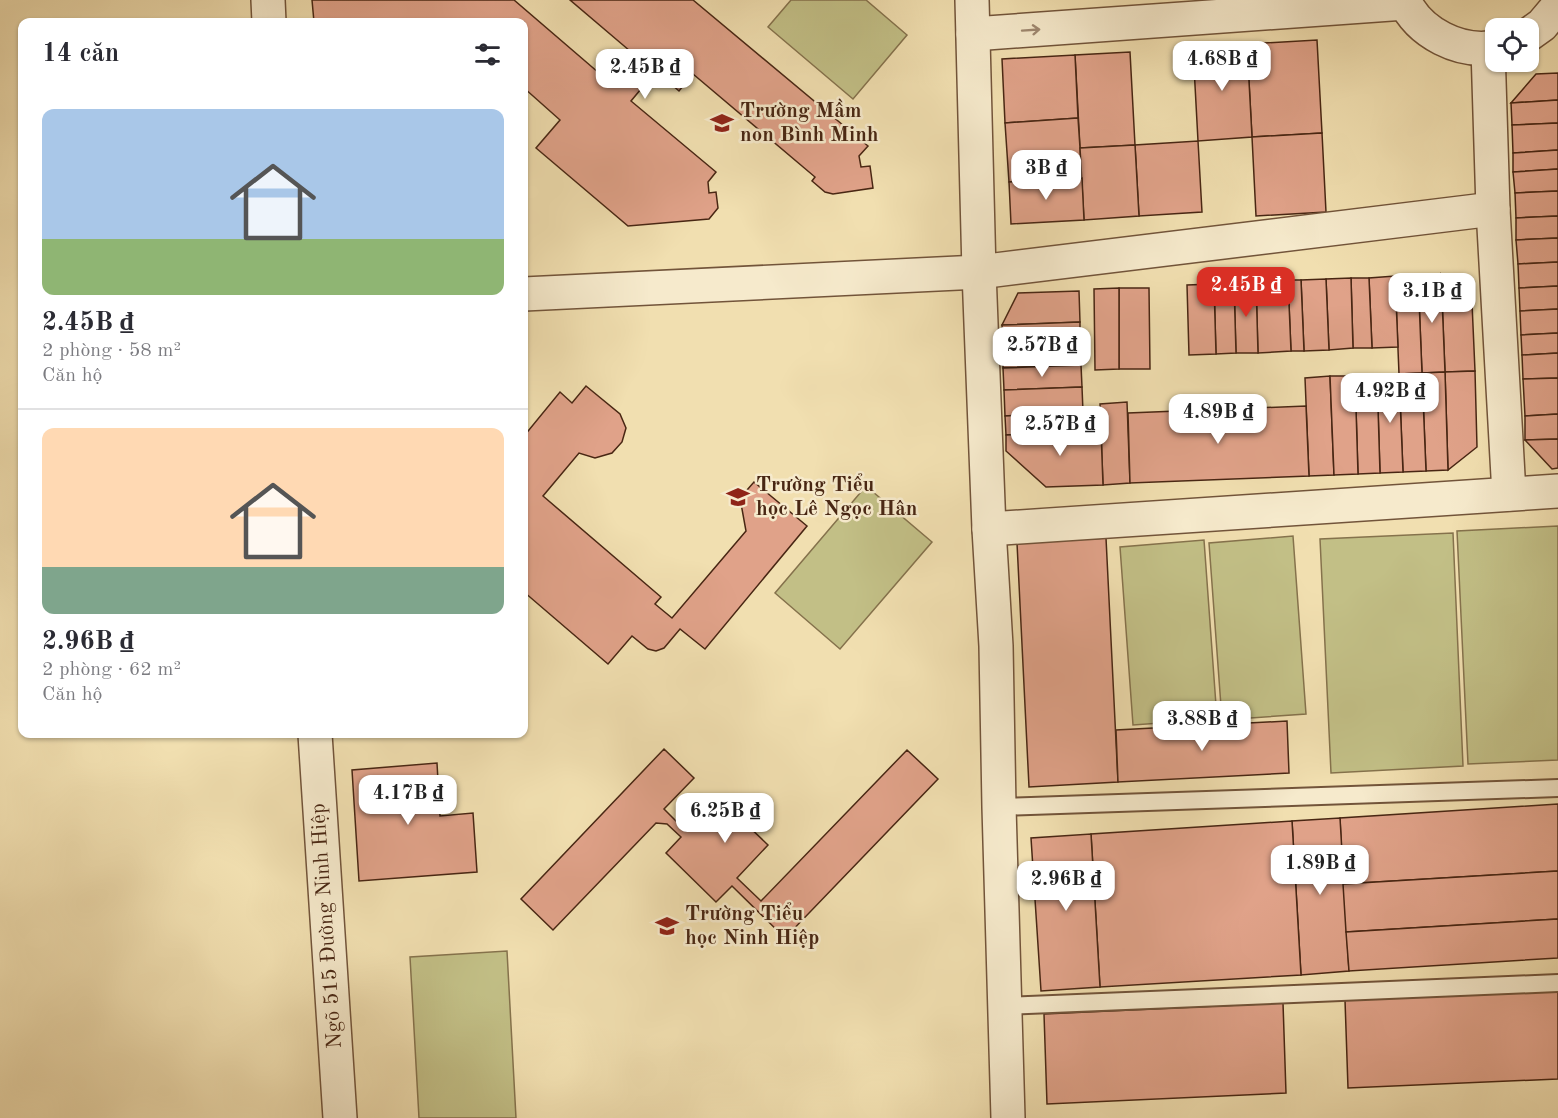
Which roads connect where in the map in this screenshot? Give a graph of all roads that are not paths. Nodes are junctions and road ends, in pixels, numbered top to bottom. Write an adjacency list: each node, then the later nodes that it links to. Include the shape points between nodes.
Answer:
1 (268, 0): 5 (street)
2 (972, 0): 7 (street)
3 (1404, 2): 7 (street, one-way to 3); 8 (street, via 1432,33 1458,45)
4 (1558, 6): 6 (street)
5 (269, 18)
6 (1539, 28)
7 (973, 34): 11 (street)
8 (1485, 48)
9 (1492, 72): 10 (street)
10 (1493, 209): 11 (street); 14 (street)
11 (979, 272): 12 (street); 15 (street)
12 (528, 294)
13 (1558, 491): 14 (street)
14 (1509, 494): 15 (street)
15 (989, 529): 18 (street)
16 (315, 738): 21 (street, Ngõ 515 Đường Ninh Hiệp)
17 (1558, 788): 18 (lane)
18 (999, 807): 20 (street)
19 (1558, 983): 20 (lane)
20 (1005, 1006): 22 (street)
21 (339, 1118)
22 (1008, 1118)

